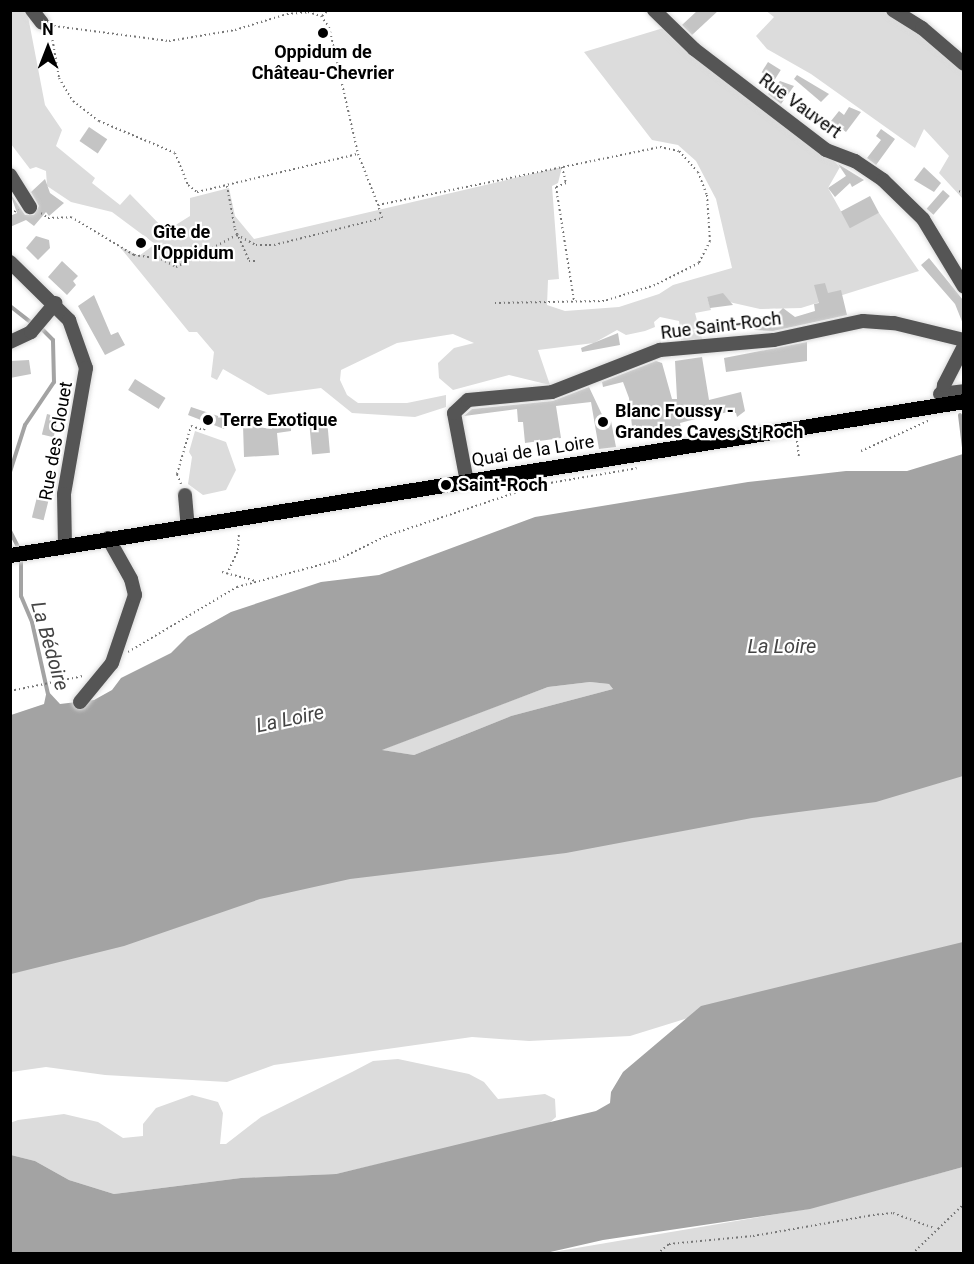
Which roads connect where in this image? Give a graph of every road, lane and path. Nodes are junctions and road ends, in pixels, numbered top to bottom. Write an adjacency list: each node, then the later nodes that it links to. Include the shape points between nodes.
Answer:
1 (32, 10): 6 (street)
2 (329, 10): 5 (path)
3 (654, 10): 20 (street, Rue Vauvert, via 694,49 826,150 855,161 891,188 923,219)
4 (893, 10): 7 (street, via 922,28)
5 (321, 16): 6 (path, via 308,12 286,14 235,30 169,41); 8 (path, via 329,27)
6 (46, 24): 11 (path, via 59,78 86,113 175,153 188,185 197,192)
7 (963, 64)
8 (358, 154): 11 (path); 14 (path)
9 (562, 167): 14 (path); 21 (path, via 566,183 556,187); 21 (path, via 644,149 669,148 688,159 698,172 709,213 710,241 699,263 640,291 604,301)
10 (10, 175): 15 (street)
11 (226, 186): 17 (path)
12 (959, 191): 13 (path)
13 (963, 195)
14 (378, 205): 17 (path, via 382,218 274,245 256,245)
15 (30, 207): 16 (path); 17 (path, via 48,218 71,217 134,255 161,259 176,267)
16 (10, 213)
17 (237, 235): 18 (path, via 249,261)
18 (256, 261)
19 (10, 262): 22 (street, Rue des Clouet)
20 (963, 287)
21 (574, 302): 23 (path)
22 (55, 303): 25 (street, via 31,332); 40 (street, Rue des Clouet, via 69,320 86,368 86,387 64,494)
23 (495, 303)
24 (963, 340): 34 (street, Rue Saint-Roch, via 894,323 863,321 774,340 660,350 552,392 468,400 454,413)
25 (10, 342)
26 (963, 346): 29 (street)
27 (963, 391): 29 (street)
28 (963, 400): 29 (main road, Quai de la Loire)
29 (939, 401): 32 (path, via 931,420); 34 (main road, Quai de la Loire)
30 (207, 423): 36 (path, via 204,430 191,426 177,474)
31 (796, 438): 33 (path)
32 (861, 451)
33 (800, 458)
34 (466, 482): 37 (main road, Quai de la Loire)
35 (542, 484): 44 (path, via 386,536 335,561)
36 (185, 495): 37 (street)
37 (188, 527): 38 (main road, Quai de la Loire)
38 (108, 538): 40 (main road, Quai de la Loire); 45 (street, via 131,579 135,595)
39 (240, 538): 43 (path)
40 (65, 546): 41 (main road)
41 (17, 554)
42 (222, 572): 43 (path)
43 (227, 574): 44 (path)
44 (257, 581): 45 (path, via 214,598)
45 (112, 663): 48 (street)
46 (58, 681): 47 (path)
47 (10, 691)
48 (80, 702)
49 (963, 1204): 50 (path)
50 (934, 1228): 53 (path, via 893,1213 753,1236 669,1244); 54 (path)
51 (558, 1254): 52 (path)
52 (596, 1254)
53 (657, 1254)
54 (912, 1254)

